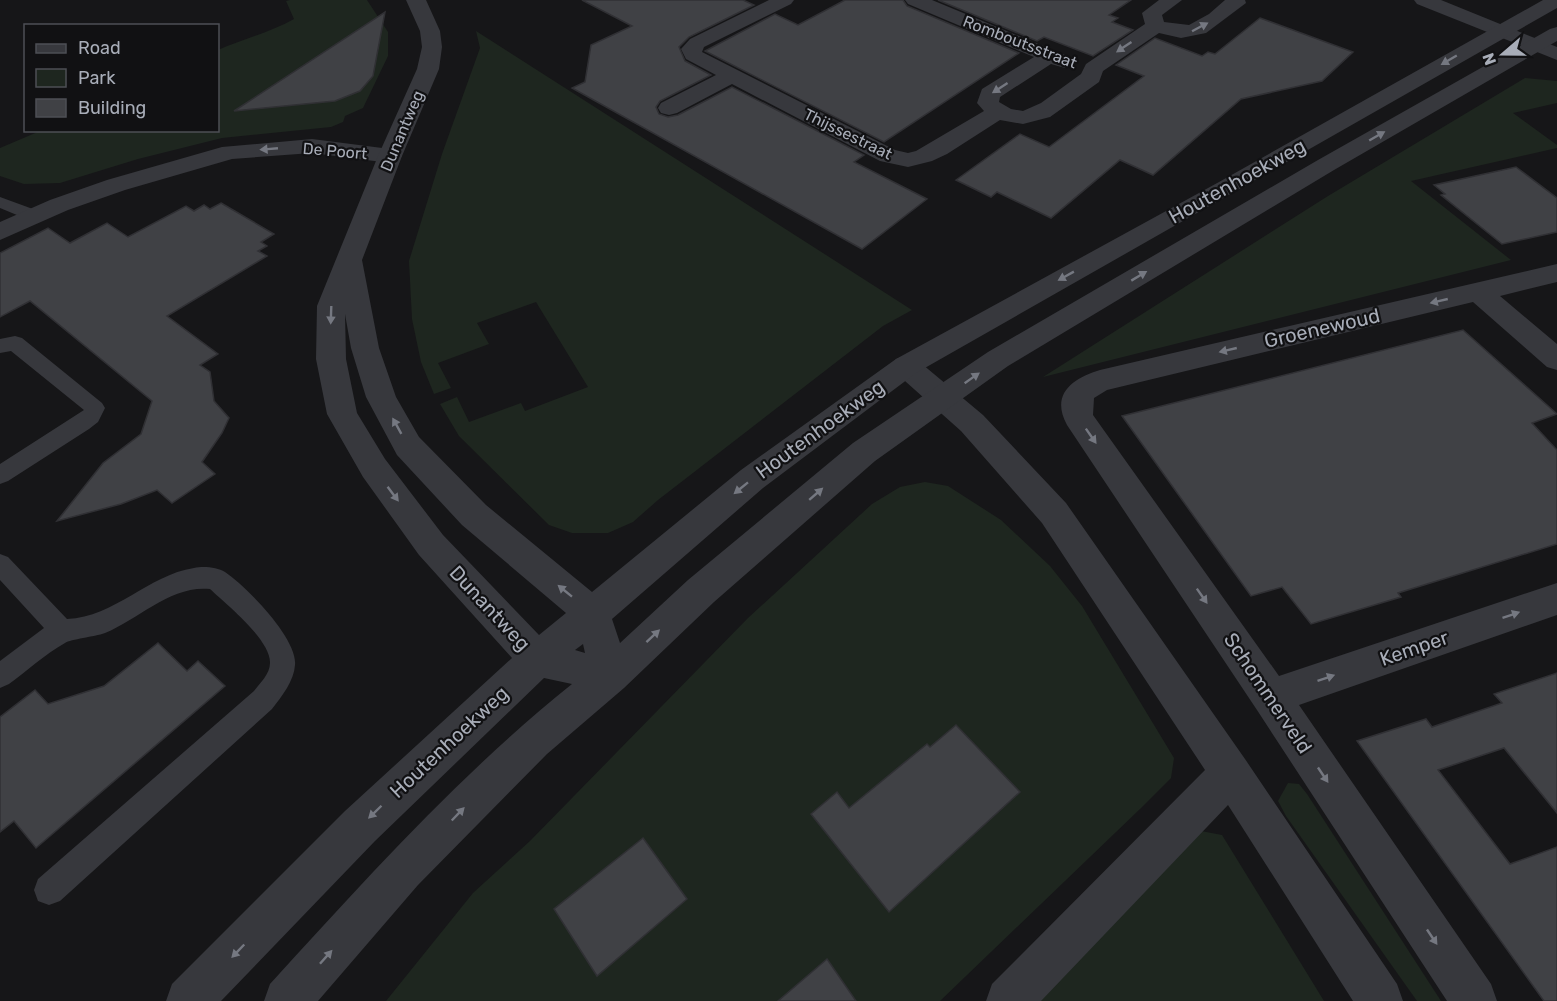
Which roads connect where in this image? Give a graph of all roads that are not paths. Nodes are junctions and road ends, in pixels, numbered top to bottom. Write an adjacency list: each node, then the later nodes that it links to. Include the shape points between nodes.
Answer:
1 (416, 0): 18 (street, Dunantweg, via 430,31 432,47 428,69)
2 (784, 0): 15 (street, Thijssestraat, via 692,49 693,55)
3 (915, 0): 13 (street, Romboutsstraat)
4 (1172, 0): 8 (street, via 1152,13)
5 (1236, 0): 8 (street, one-way to 5, via 1173,32 1199,30)
6 (1424, 0): 9 (street)
7 (1557, 0): 9 (street, Houtenhoekweg)
8 (1156, 26): 14 (street, one-way to 14)
9 (1500, 31): 11 (street); 27 (street, Houtenhoekweg, one-way to 27)
10 (1557, 33): 11 (street, Houtenhoekweg)
11 (1535, 45): 12 (street); 29 (street, Houtenhoekweg, one-way to 11, via 1060,323)
12 (1557, 54)
13 (1049, 56): 14 (street, Romboutsstraat); 17 (street, one-way to 17, via 990,94 988,103)
14 (1093, 68): 17 (street, via 1091,77 1035,116)
15 (731, 76): 16 (street); 17 (street, Thijssestraat, via 888,156 908,160 939,149)
16 (669, 108)
17 (997, 112)
18 (390, 156): 20 (street, De Poort, via 318,165 227,169 191,165 116,185); 22 (street, Dunantweg)
19 (0, 202): 20 (lane)
20 (34, 216): 21 (street, De Poort)
21 (0, 232)
22 (350, 260): 33 (street, one-way to 22, via 474,515 408,446 381,397 364,348); 35 (street, Dunantweg, one-way to 35, via 331,306 331,358 342,414 374,468 431,545)
23 (1557, 273): 24 (street, Groenewoud)
24 (1478, 292): 26 (street); 28 (street, Groenewoud, one-way to 28)
25 (0, 346): 30 (lane, via 15,343 95,408 82,423)
26 (1557, 360)
27 (906, 366): 29 (street); 33 (street, Houtenhoekweg, one-way to 33, via 752,479)
28 (1087, 386): 38 (street, Schommerveld, one-way to 38, via 1078,393 1078,417)
29 (944, 397): 37 (street, Houtenhoekweg, one-way to 29, via 701,591 864,452); 39 (street, via 1054,513)
30 (0, 475)
31 (0, 564): 34 (lane)
32 (1557, 599): 38 (street, Kemper, one-way to 32)
33 (592, 613): 35 (street, Houtenhoekweg); 37 (street)
34 (62, 630): 36 (lane); 40 (lane, via 94,625 193,578 216,579 278,642 284,660 278,680 263,700)
35 (538, 659): 37 (street, Dunantweg); 41 (street, Houtenhoekweg, one-way to 41, via 360,826)
36 (0, 676)
37 (611, 676): 42 (street, Houtenhoekweg, one-way to 37, via 403,870 477,795 533,740)
38 (1271, 697): 45 (street, Schommerveld, one-way to 45)
39 (1231, 773): 43 (street); 44 (street)
40 (49, 890)
41 (189, 1001)
42 (287, 1001)
43 (1009, 1001)
44 (1380, 1001)
45 (1474, 1001)

